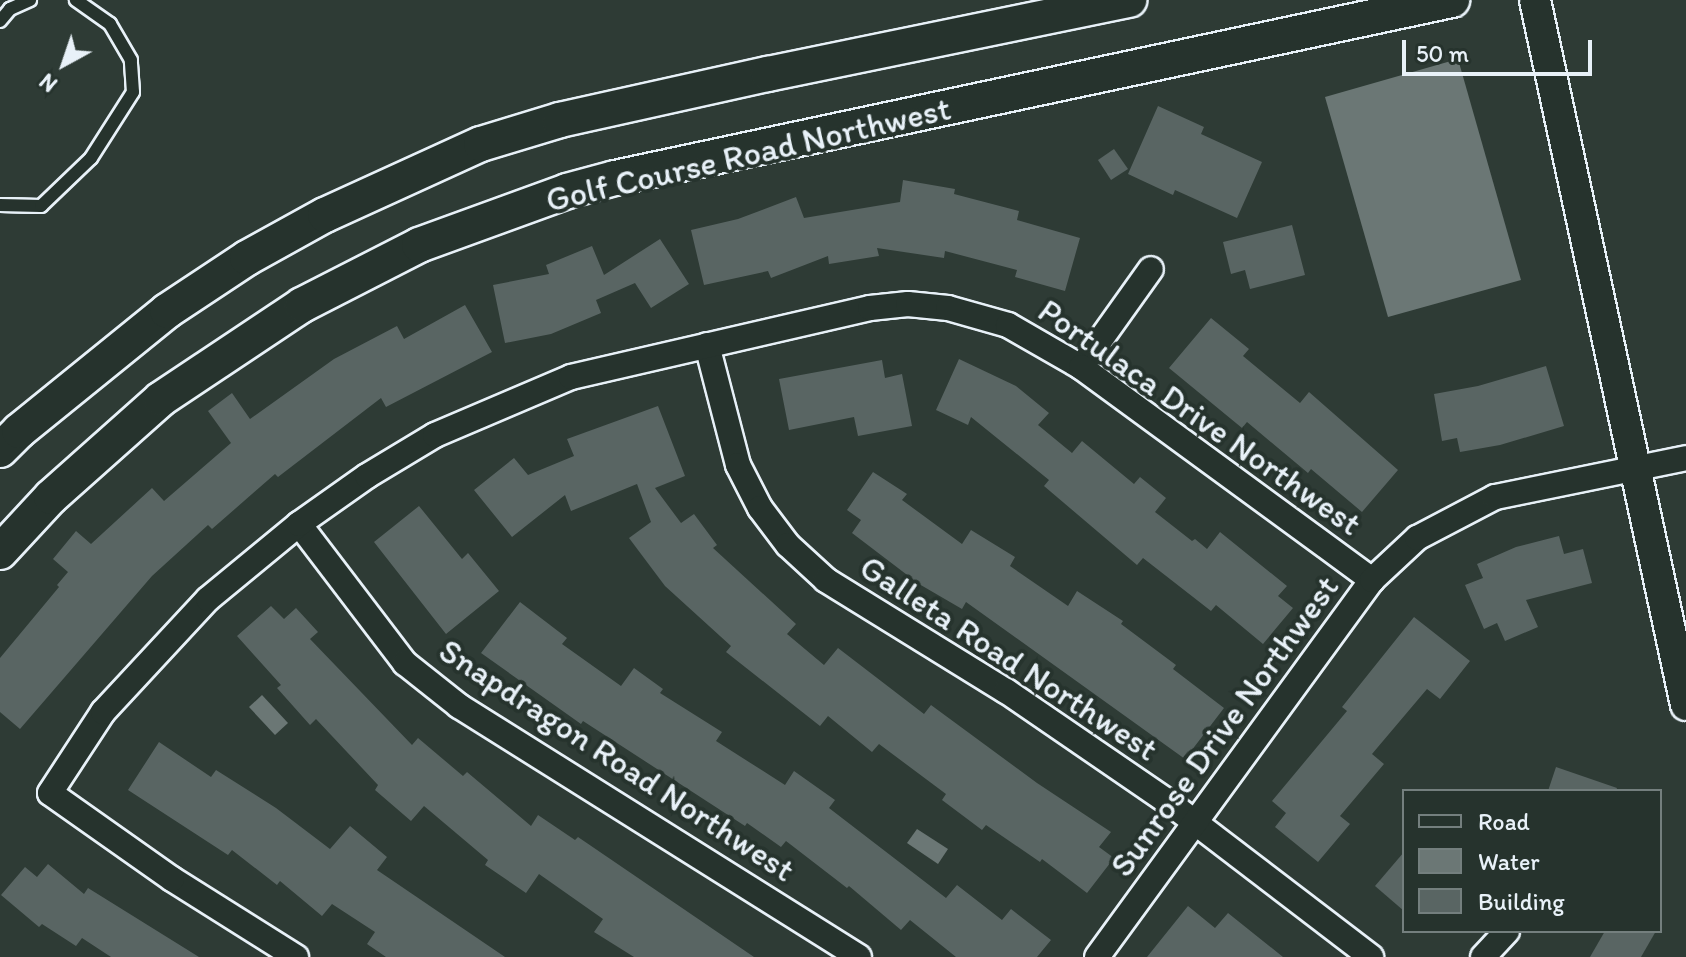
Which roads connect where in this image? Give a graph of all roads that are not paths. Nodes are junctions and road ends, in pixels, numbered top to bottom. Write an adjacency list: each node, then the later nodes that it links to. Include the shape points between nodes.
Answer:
1 (30, 0): 6 (lane, via 10,9)
2 (76, 0): 7 (lane, via 110,24 131,60 133,92 91,158 41,206)
3 (1129, 0): 11 (main road, Golf Course Road Northwest, via 560,120 481,144 325,215 247,258 167,311)
4 (1452, 0): 15 (main road, Golf Course Road Northwest, via 615,178 419,245 302,305 161,399 51,497)
5 (1535, 0): 13 (street)
6 (0, 21)
7 (0, 205)
8 (1151, 269): 10 (street)
9 (707, 345): 10 (street, Portulaca Drive Northwest, via 908,304 948,308 1008,325); 14 (street, Portulaca Drive Northwest, via 571,377 435,435); 18 (street, Galleta Road Northwest, via 738,465 760,508 788,545 826,580 1006,691)
10 (1081, 367): 16 (street, Portulaca Drive Northwest)
11 (0, 450)
12 (1686, 458): 13 (street, Sunrose Drive Northwest)
13 (1635, 470): 16 (street, Sunrose Drive Northwest, via 1495,497 1417,538); 17 (street)
14 (299, 524): 20 (street, Portulaca Drive Northwest, via 208,599 103,712 50,793); 21 (street, Snapdragon Road Northwest, via 405,663 459,706)
15 (0, 552)
16 (1372, 580): 18 (street, Sunrose Drive Northwest)
17 (1686, 705)
18 (1196, 822): 22 (street, Sunrose Drive Northwest); 23 (street, Galleta Road Northwest)
19 (1505, 933): 24 (street)
20 (296, 957)
21 (859, 957)
22 (1097, 957)
23 (1371, 957)
24 (1483, 957)

